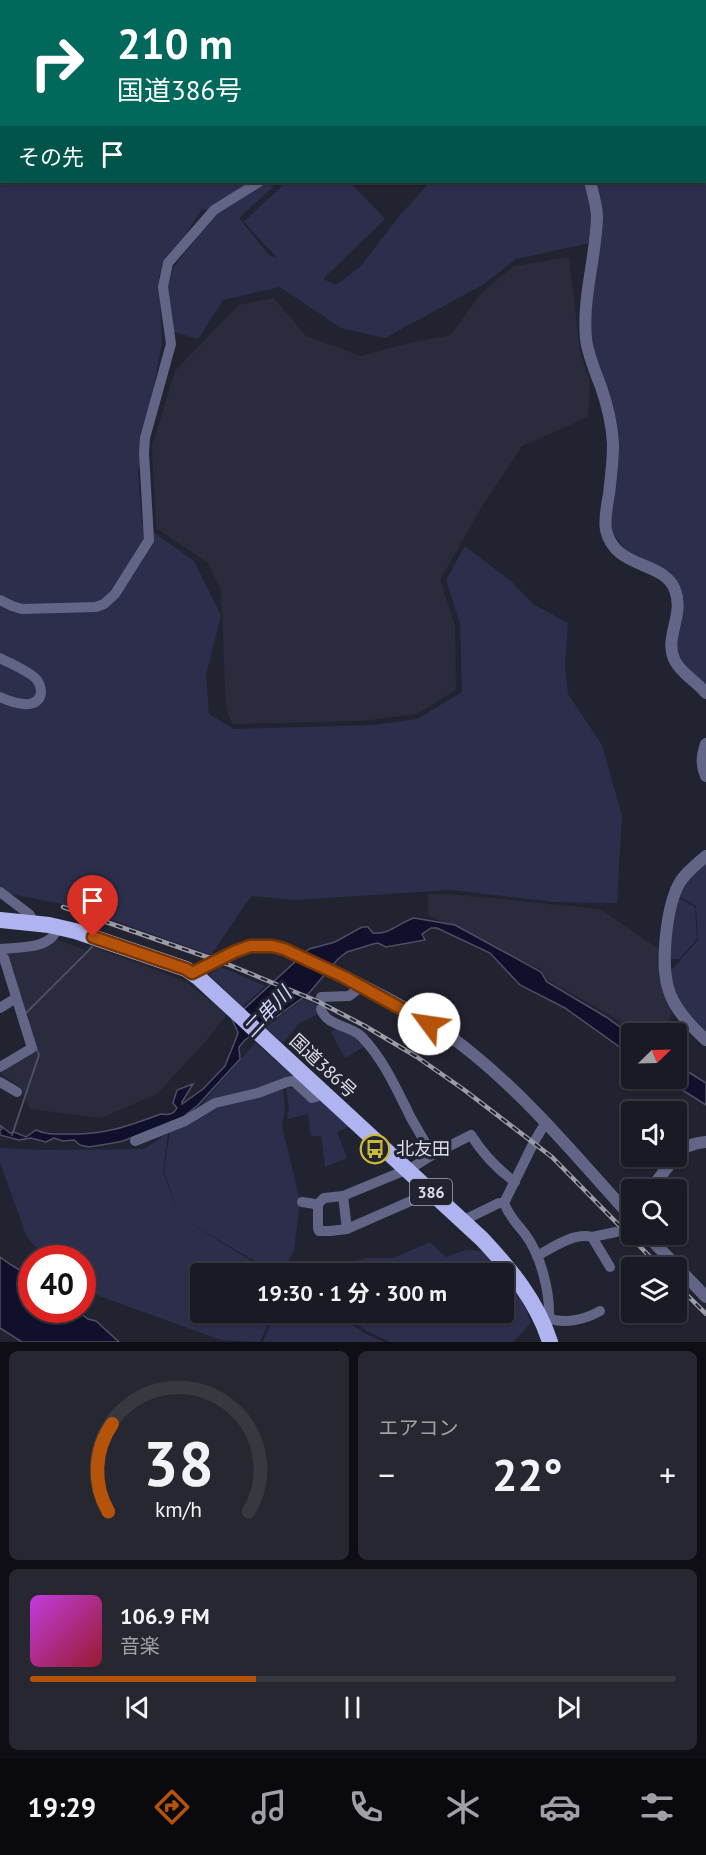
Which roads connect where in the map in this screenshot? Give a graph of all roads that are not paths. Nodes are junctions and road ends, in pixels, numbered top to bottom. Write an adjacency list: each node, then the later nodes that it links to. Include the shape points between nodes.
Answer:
1 (257, 183): 3 (street, via 214,210 168,263 163,287 171,344 145,438 149,540 143,551 115,594 96,607 22,609)
2 (590, 183): 5 (street, via 597,214 585,314 586,342 613,442 606,530 618,551 629,560 668,578 675,590 678,619 670,646 675,661)
3 (0, 600)
4 (0, 658): 6 (street, via 36,678 41,687 40,697 28,705)
5 (706, 693)
6 (0, 697)
7 (706, 744): 8 (street, via 702,755)
8 (706, 776)
9 (706, 856): 22 (street, via 680,881 670,906 664,962 666,987 675,1005)
10 (0, 892): 12 (street)
11 (0, 920): 12 (highway, 国道386号 / 386)
12 (35, 923): 13 (highway, 国道386号 / 386)
13 (57, 927): 14 (street, via 43,944); 16 (highway, 国道386号 / 386)
14 (0, 948)
15 (0, 953): 19 (street)
16 (192, 973): 17 (street, via 250,946 272,946); 25 (highway, 国道386号 / 386)
17 (362, 986): 18 (street, via 349,996); 27 (street, via 473,1053)
18 (321, 997)
19 (16, 998): 20 (street); 23 (street, via 32,1047)
20 (0, 1008)
21 (321, 1009): 31 (street, via 324,1016 363,1038 384,1067)
22 (706, 1040)
23 (0, 1067)
24 (0, 1082): 26 (street)
25 (321, 1091): 28 (street, via 312,1098 293,1081 287,1082 214,1103 185,1121); 33 (highway, 国道386号 / 386)
26 (17, 1092)
27 (546, 1122): 35 (street); 41 (street)
28 (135, 1141)
29 (706, 1142): 30 (street)
30 (687, 1146)
31 (432, 1155): 33 (street); 35 (street, via 471,1135 493,1164)
32 (668, 1167): 34 (street)
33 (407, 1170): 36 (street); 42 (highway, 国道386号 / 386)
34 (658, 1179)
35 (515, 1182): 39 (street)
36 (343, 1196): 40 (street, via 324,1198); 43 (street)
37 (420, 1197): 43 (street)
38 (302, 1202): 40 (street)
39 (504, 1203): 42 (street); 47 (street)
40 (318, 1204): 43 (street, via 319,1231)
41 (621, 1205)
42 (462, 1221): 51 (highway, 国道386号 / 386, via 508,1266)
43 (347, 1229)
44 (616, 1232): 45 (street)
45 (592, 1237): 47 (street, via 570,1239); 48 (street)
46 (656, 1245): 49 (street)
47 (537, 1256): 51 (street, via 549,1294)
48 (610, 1267)
49 (706, 1297)
50 (600, 1311): 51 (street, via 583,1319)
51 (545, 1320): 52 (highway, 国道386号 / 386)
52 (550, 1341)

